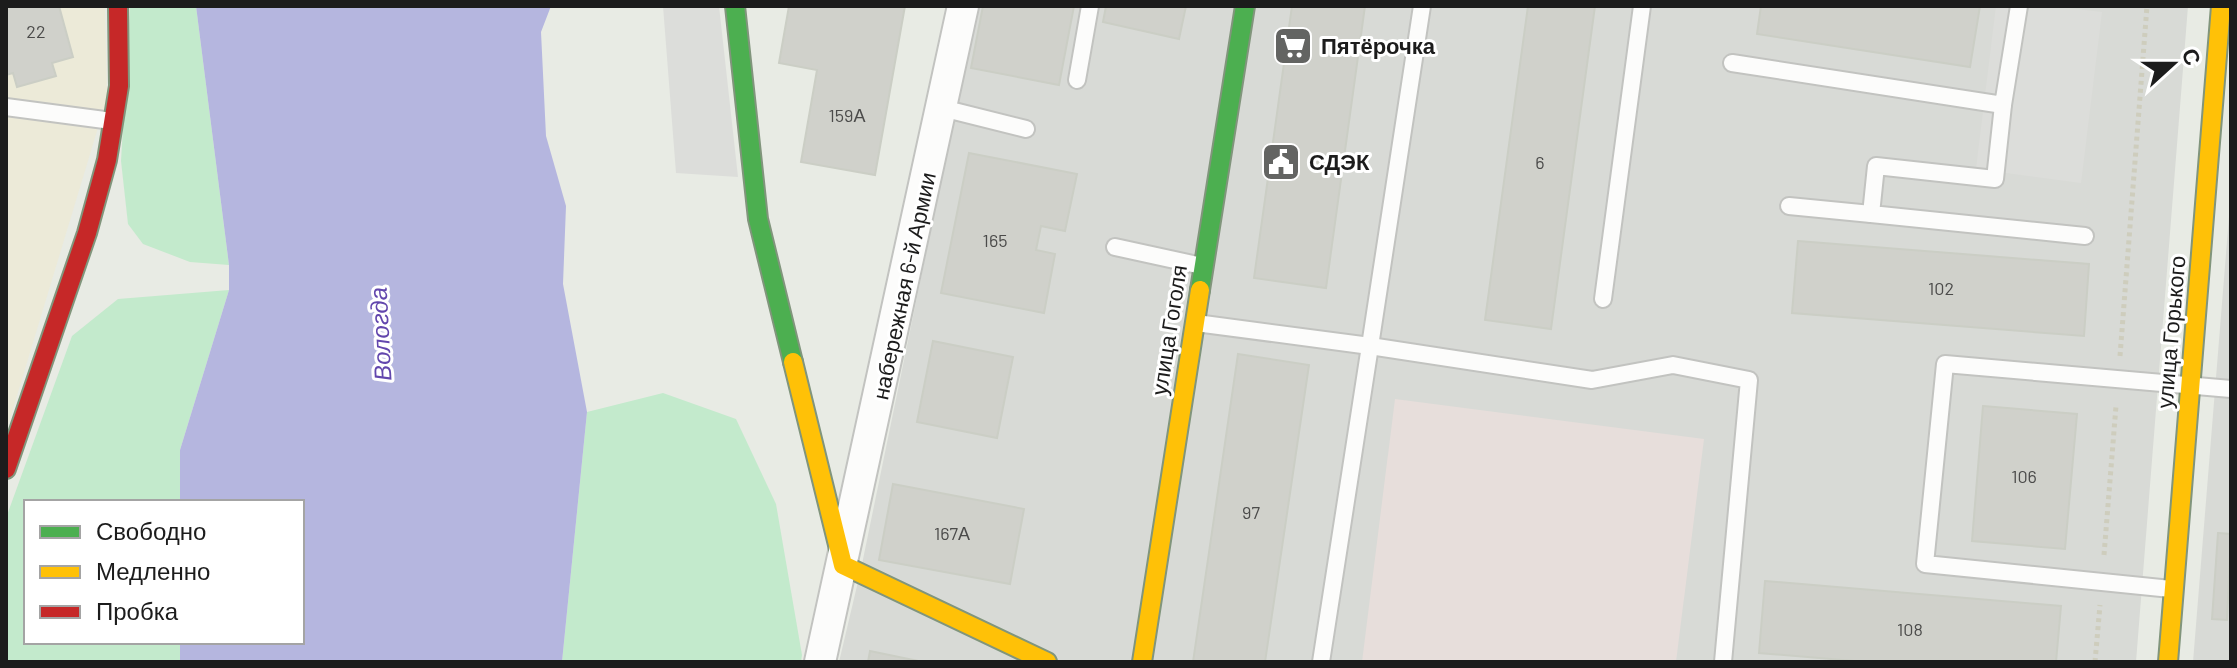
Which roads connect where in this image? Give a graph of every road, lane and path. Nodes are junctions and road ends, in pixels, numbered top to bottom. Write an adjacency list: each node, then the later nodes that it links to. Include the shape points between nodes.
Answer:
1 (118, 6): 16 (street)
2 (735, 6): 30 (street, набережная 6-й Армии, via 758,219)
3 (963, 6): 15 (street, набережная 6-й Армии)
4 (1090, 6): 12 (lane)
5 (1245, 6): 22 (street, улица Гоголя)
6 (1422, 6): 25 (lane)
7 (1642, 6): 23 (lane)
8 (2019, 6): 13 (lane)
9 (2147, 6): 26 (path)
10 (2221, 6): 27 (street, улица Горького)
11 (1732, 63): 13 (lane)
12 (1077, 80)
13 (2003, 105): 19 (lane, via 1995,179 1876,166)
14 (6, 107): 16 (lane)
15 (942, 108): 17 (lane); 30 (street, набережная 6-й Армии)
16 (115, 121): 29 (street, via 92,225)
17 (1026, 129)
18 (1789, 206): 19 (lane)
19 (1871, 214): 20 (lane)
20 (2085, 236)
21 (1115, 247): 22 (lane)
22 (1204, 267): 24 (street, улица Гоголя)
23 (1603, 299)
24 (1194, 322): 25 (lane); 35 (street, улица Гоголя)
25 (1370, 346): 36 (lane); 37 (lane, via 1592,380 1673,365 1749,380)
26 (2118, 380): 27 (lane); 31 (path); 31 (lane, via 1945,364 1925,564)
27 (2191, 387): 28 (lane); 32 (street, улица Горького)
28 (2231, 389)
29 (6, 469)
30 (843, 565): 33 (street, набережная 6-й Армии); 34 (street)
31 (2101, 582): 32 (lane); 38 (path)
32 (2174, 589): 39 (street, улица Горького)
33 (820, 662)
34 (1047, 662)
35 (1142, 662)
36 (1321, 662)
37 (1723, 662)
38 (2095, 662)
39 (2168, 662)

